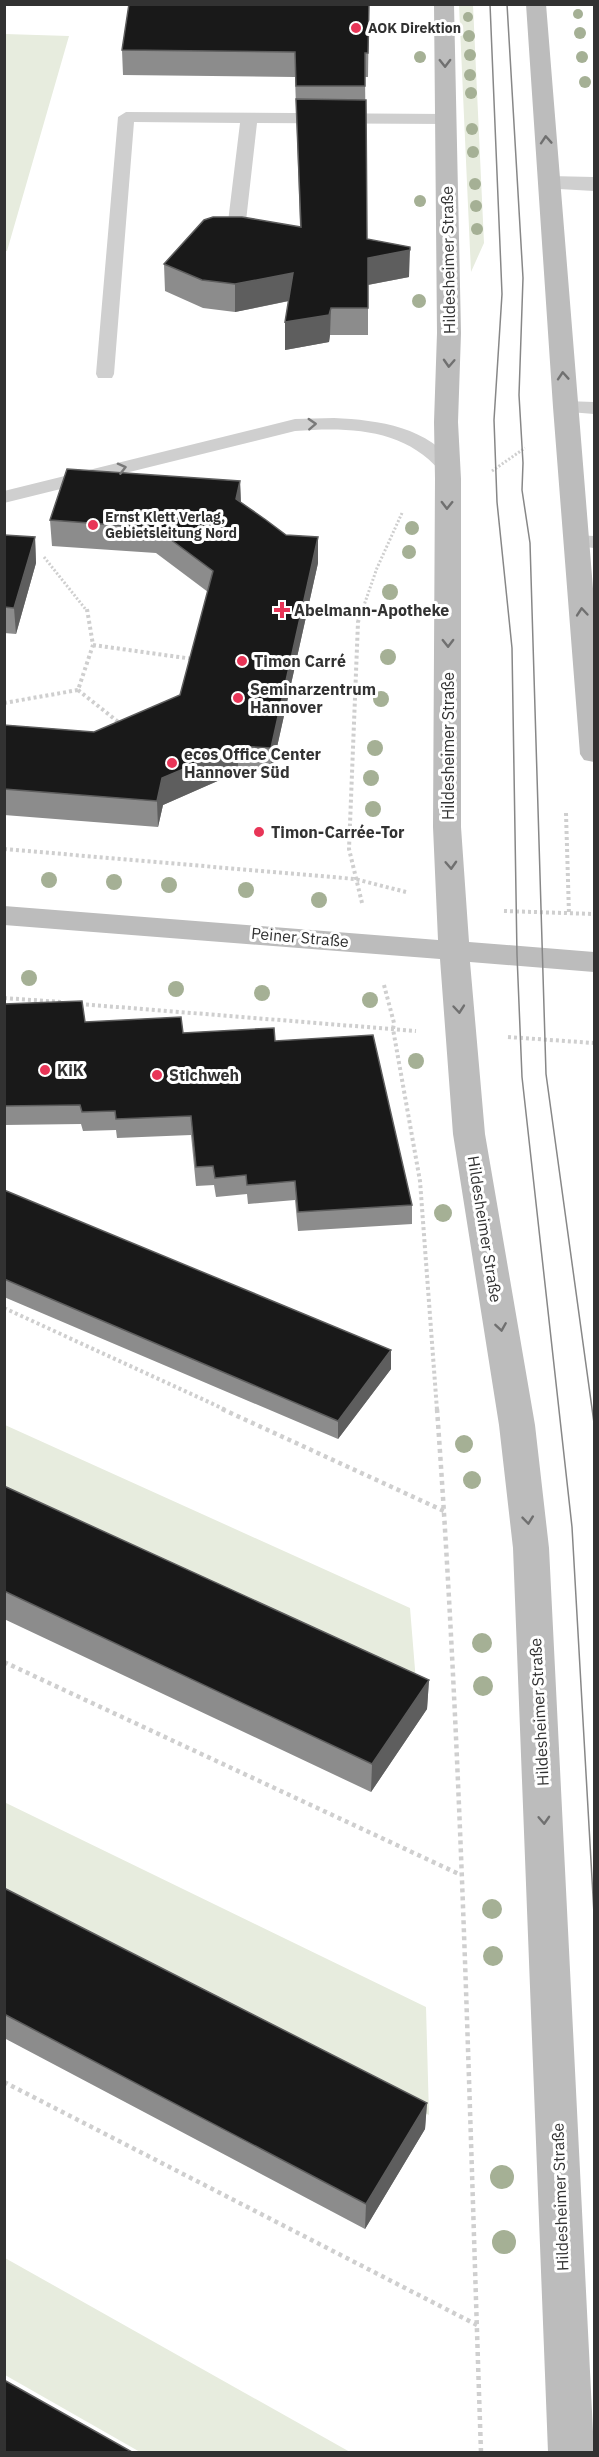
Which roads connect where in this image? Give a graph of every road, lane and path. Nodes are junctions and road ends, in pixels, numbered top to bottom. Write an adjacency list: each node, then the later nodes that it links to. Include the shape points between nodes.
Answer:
1 (444, 4): 4 (main road, Hildesheimer Straße, one-way to 4)
2 (537, 4): 5 (main road, one-way to 2)
3 (249, 118): 4 (lane); 7 (lane); 8 (lane, via 126,117)
4 (446, 119): 11 (main road, Hildesheimer Straße, one-way to 11)
5 (549, 183): 6 (street); 10 (main road, one-way to 5)
6 (594, 184)
7 (236, 230)
8 (105, 374)
9 (594, 408): 10 (lane)
10 (566, 414): 11 (path, via 544,418 543,436 480,478); 13 (main road)
11 (447, 473): 12 (lane, one-way to 11, via 311,423 371,427 404,436 434,450); 28 (main road, Hildesheimer Straße, one-way to 28, via 447,827)
12 (4, 497)
13 (585, 541): 20 (main road, one-way to 13)
14 (44, 557): 15 (path, via 87,609)
15 (93, 645): 16 (path); 17 (path)
16 (197, 660)
17 (78, 690): 18 (path); 19 (path)
18 (4, 703)
19 (122, 725)
20 (594, 754)
21 (566, 813): 24 (path)
22 (4, 849): 27 (path, via 355,879)
23 (518, 911): 24 (path)
24 (569, 914): 25 (path)
25 (594, 914)
26 (4, 915): 27 (main road, Peiner Straße)
27 (374, 943): 28 (main road, Peiner Straße); 33 (path)
28 (454, 951): 29 (main road, Peiner Straße); 34 (main road, Hildesheimer Straße, one-way to 34)
29 (594, 962)
30 (4, 998): 31 (path)
31 (63, 1002)
32 (75, 1003): 33 (path)
33 (393, 1029): 34 (path); 37 (path, via 420,1181)
34 (461, 1034): 35 (path); 43 (main road, Hildesheimer Straße, one-way to 43, via 470,1134 517,1425 531,1548)
35 (594, 1043)
36 (4, 1308): 37 (path)
37 (444, 1511): 39 (path)
38 (4, 1662): 39 (path)
39 (461, 1875): 41 (path)
40 (4, 2082): 41 (path)
41 (478, 2326): 42 (path)
42 (481, 2452)
43 (571, 2452)

